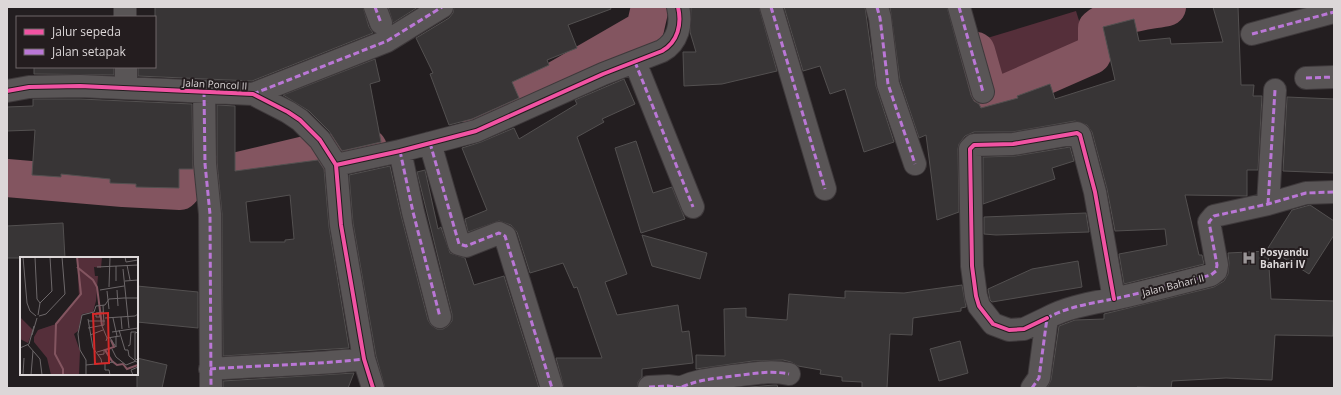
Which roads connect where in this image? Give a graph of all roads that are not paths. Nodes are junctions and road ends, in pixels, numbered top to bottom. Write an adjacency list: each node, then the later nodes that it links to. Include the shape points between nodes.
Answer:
1 (442, 7): 16 (street, via 387,41)
2 (678, 7): 8 (street, via 679,27 670,47)
3 (771, 7): 21 (street)
4 (877, 7): 20 (street, via 888,84)
5 (959, 7): 15 (street)
6 (1334, 12): 7 (street)
7 (1252, 34)
8 (635, 62): 17 (street, via 476,131); 24 (street)
9 (126, 77): 13 (street, Jalan Poncol II); 14 (street, Jalan Poncol II, via 60,86 29,87)
10 (1334, 77): 11 (street)
11 (1306, 78)
12 (1275, 90): 23 (street)
13 (204, 91): 16 (street, Jalan Poncol II); 30 (street, via 205,164 210,214)
14 (7, 92)
15 (983, 92)
16 (253, 94): 19 (street, Jalan Poncol II, via 300,120)
17 (430, 144): 18 (street); 33 (street, via 460,244 466,246 499,233 505,236)
18 (400, 151): 19 (street); 26 (street, via 412,212)
19 (332, 157): 28 (street)
20 (915, 164)
21 (826, 189)
22 (1334, 192): 23 (street, Jalan Bahari II, via 1306,193)
23 (1268, 204): 25 (street, Jalan Bahari II, via 1210,218 1218,265 1211,275)
24 (693, 207)
25 (1114, 299): 27 (street, Jalan Bahari II, via 1079,306); 27 (street, Jalan Bahari II, via 1095,192 1080,135 1077,133 1013,144 974,145 970,149 972,266 979,306 993,324 1009,330 1024,329)
26 (440, 317)
27 (1047, 318): 35 (street, via 1039,378)
28 (364, 359): 30 (street, via 318,365 283,364); 32 (street)
29 (788, 374): 34 (street, via 747,373 696,381)
30 (211, 378)
31 (649, 387): 34 (street)
32 (373, 388)
33 (552, 388)
34 (682, 388)
35 (1032, 388)

